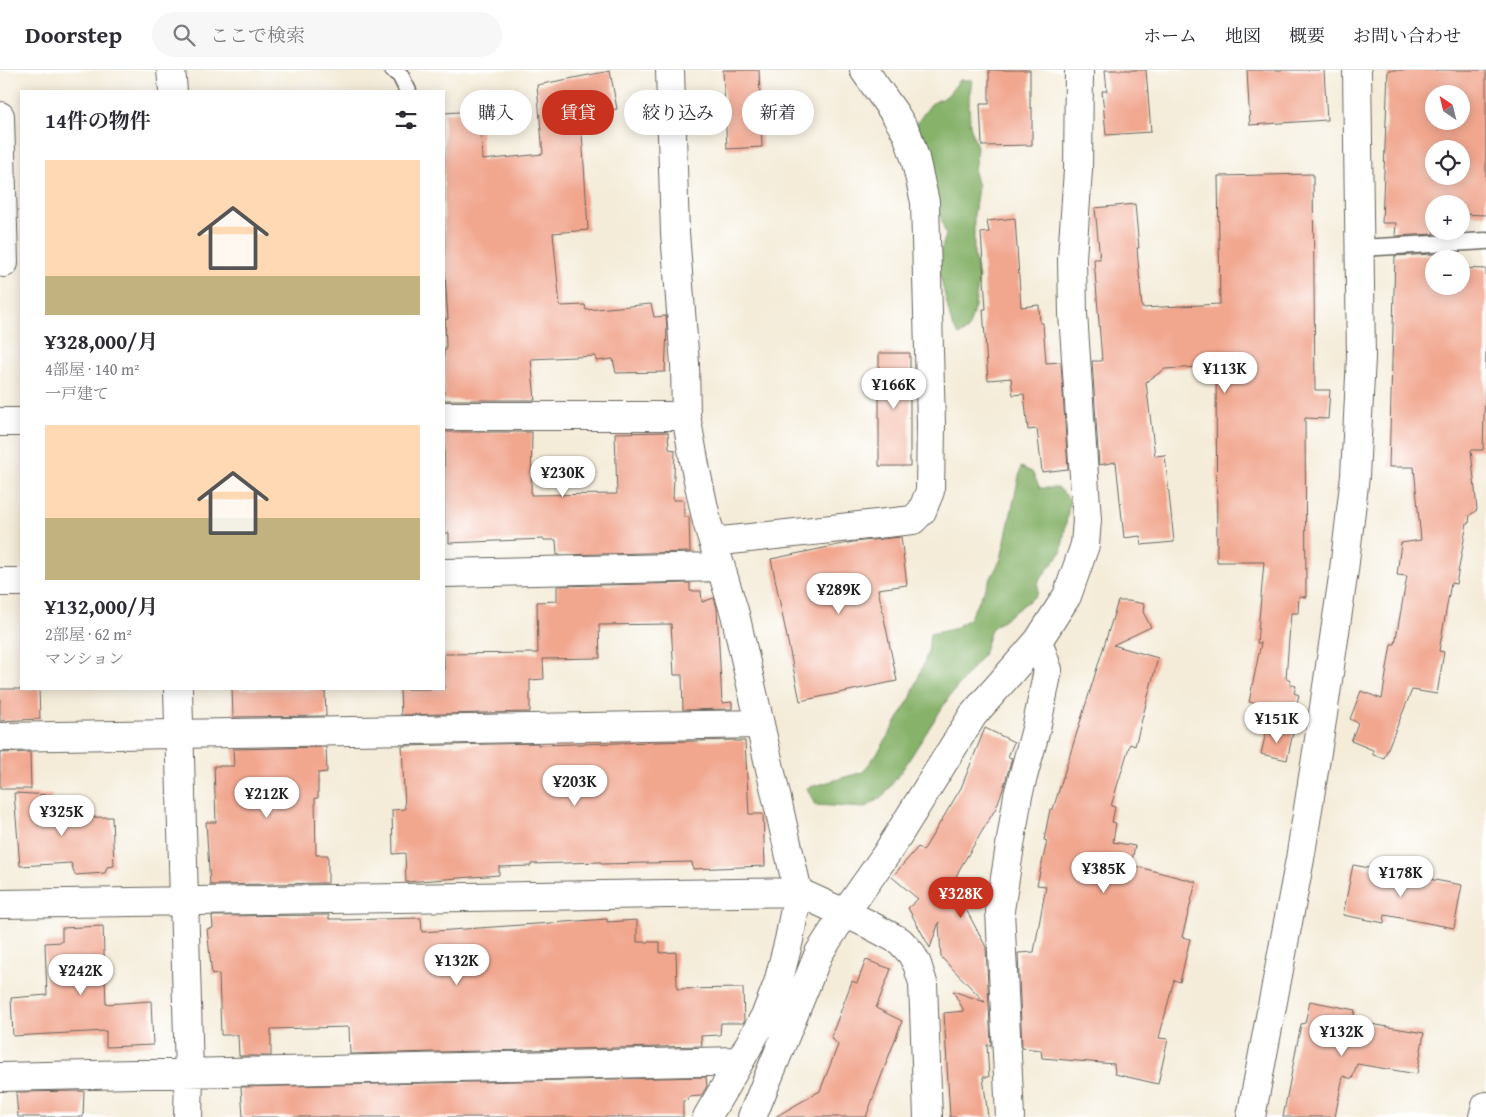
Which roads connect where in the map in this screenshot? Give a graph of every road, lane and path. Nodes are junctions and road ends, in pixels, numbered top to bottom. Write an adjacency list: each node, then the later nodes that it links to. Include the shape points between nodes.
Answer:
1 (171, 70): 7 (street)
2 (393, 70): 8 (lane, via 400,75)
3 (670, 70): 14 (street, via 675,233)
4 (864, 70): 17 (street, via 906,134 925,202 930,490 922,511 913,520)
5 (1079, 70): 21 (street, via 1072,314 1087,520 1085,545 1067,596)
6 (1357, 70): 11 (street)
7 (173, 90)
8 (408, 90)
9 (0, 116): 12 (street)
10 (1486, 241): 11 (lane)
11 (1360, 248): 39 (street, via 1361,357 1356,476 1324,714)
12 (8, 263)
13 (445, 416): 14 (street)
14 (686, 416): 17 (street)
15 (0, 422): 16 (street)
16 (20, 422)
17 (717, 555): 18 (street); 23 (street, via 735,614)
18 (445, 573)
19 (0, 582): 20 (street)
20 (20, 582)
21 (1038, 641): 29 (street, via 973,716 887,853); 38 (street, via 1048,670 1018,795 1000,910)
22 (178, 690): 24 (street)
23 (760, 724): 24 (street); 26 (street)
24 (179, 734): 25 (street); 27 (street)
25 (0, 737)
26 (798, 892): 27 (street); 29 (street); 30 (street, via 778,983 766,1014)
27 (184, 901): 28 (street); 31 (street)
28 (0, 904)
29 (845, 913): 36 (street, via 820,953); 37 (street, via 900,941 917,964 923,983)
30 (740, 1061): 31 (street); 35 (street)
31 (189, 1073): 32 (street); 34 (street)
32 (0, 1077)
33 (1486, 1106): 40 (street)
34 (188, 1117)
35 (707, 1117)
36 (752, 1117)
37 (928, 1117)
38 (1010, 1117)
39 (1251, 1117)
40 (1483, 1117)

